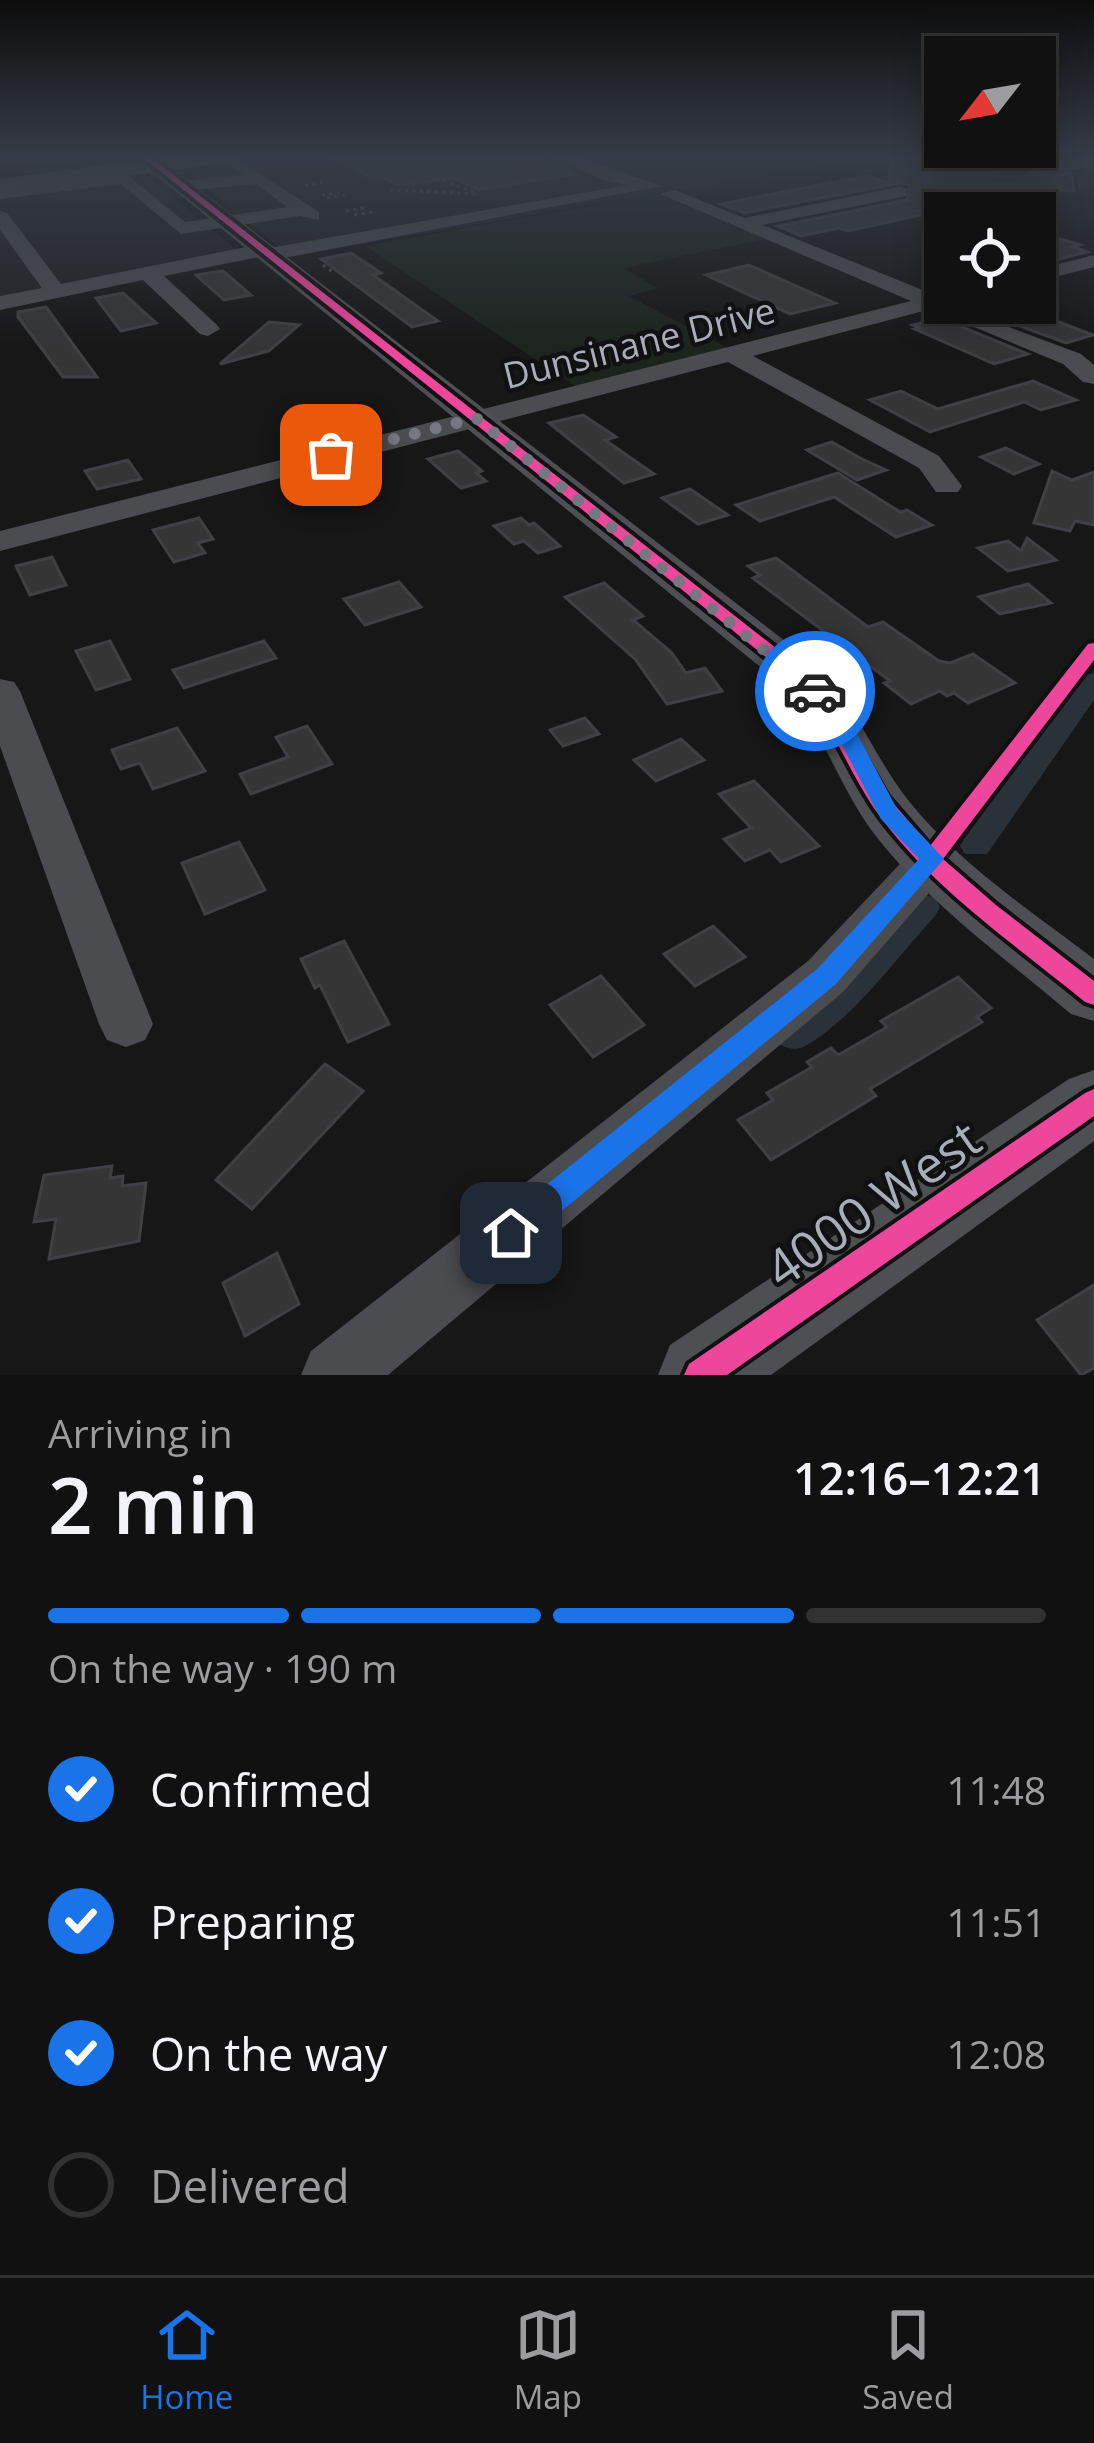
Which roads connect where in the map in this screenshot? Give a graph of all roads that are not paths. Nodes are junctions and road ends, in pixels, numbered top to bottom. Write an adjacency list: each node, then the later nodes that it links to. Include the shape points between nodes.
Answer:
1 (1, 219): 17 (street)
2 (170, 219): 11 (street, via 181,229)
3 (222, 219): 11 (main road)
4 (244, 219): 11 (street)
5 (317, 219): 6 (street, via 340,235)
6 (362, 219): 13 (street)
7 (364, 219): 8 (street, via 439,226)
8 (476, 219)
9 (729, 219): 12 (street)
10 (764, 219): 12 (street)
11 (226, 222): 13 (main road)
12 (740, 224): 18 (street)
13 (264, 252): 16 (street); 25 (main road)
14 (1094, 261): 15 (street)
15 (1056, 271)
16 (147, 272): 17 (street); 22 (street)
17 (57, 293): 19 (street)
18 (924, 296)
19 (0, 303)
20 (924, 304): 23 (street, Dunsinane Drive)
21 (991, 324): 24 (street, via 1072,359)
22 (208, 329)
23 (730, 353): 25 (street, Dunsinane Drive); 26 (street, via 929,462)
24 (1093, 377)
25 (476, 418): 27 (street, Dunsinane Drive); 29 (main road, via 803,678 844,728 889,814)
26 (947, 486)
27 (0, 541)
28 (0, 691): 31 (street)
29 (932, 859): 30 (main road); 33 (street, via 826,976)
30 (1094, 995)
31 (126, 1024)
32 (1094, 1101): 34 (main road, 4000 West)
33 (335, 1375)
34 (700, 1375)

